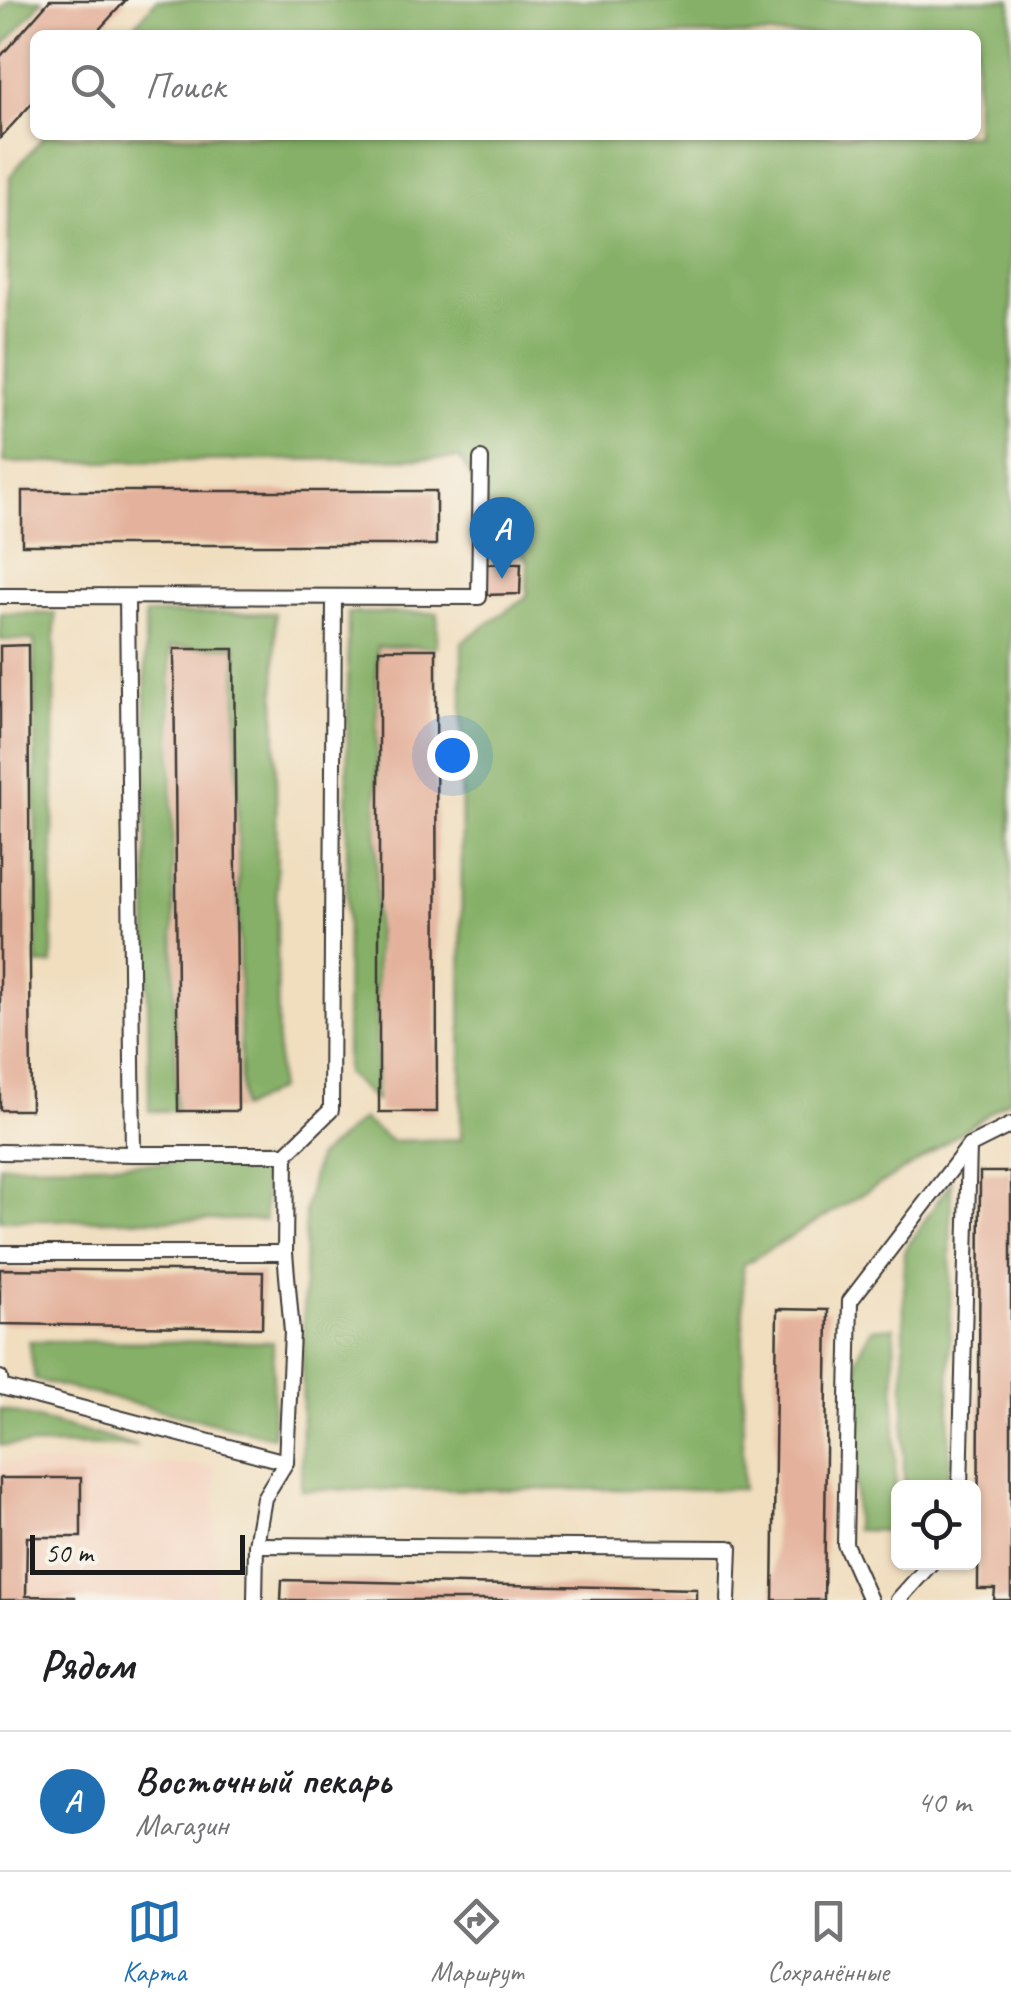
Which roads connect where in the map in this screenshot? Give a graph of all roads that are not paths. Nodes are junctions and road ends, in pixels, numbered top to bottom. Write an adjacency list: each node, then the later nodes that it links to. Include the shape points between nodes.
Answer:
1 (482, 460): 4 (lane, via 479,597)
2 (0, 596): 3 (lane)
3 (127, 597): 4 (lane); 8 (lane)
4 (334, 597): 9 (lane, via 331,1110)
5 (1011, 1126): 6 (lane)
6 (969, 1146): 14 (lane); 19 (lane, via 850,1301 844,1544)
7 (0, 1152): 8 (lane)
8 (134, 1154): 9 (lane)
9 (286, 1154): 11 (lane)
10 (0, 1253): 11 (lane)
11 (285, 1253): 13 (lane, via 292,1332)
12 (0, 1378): 13 (lane, via 1,1387)
13 (286, 1462): 15 (lane, via 264,1498)
14 (960, 1480)
15 (256, 1544): 17 (lane); 18 (lane, via 730,1548)
16 (925, 1570): 20 (lane)
17 (256, 1600)
18 (728, 1600)
19 (870, 1600)
20 (898, 1600)

